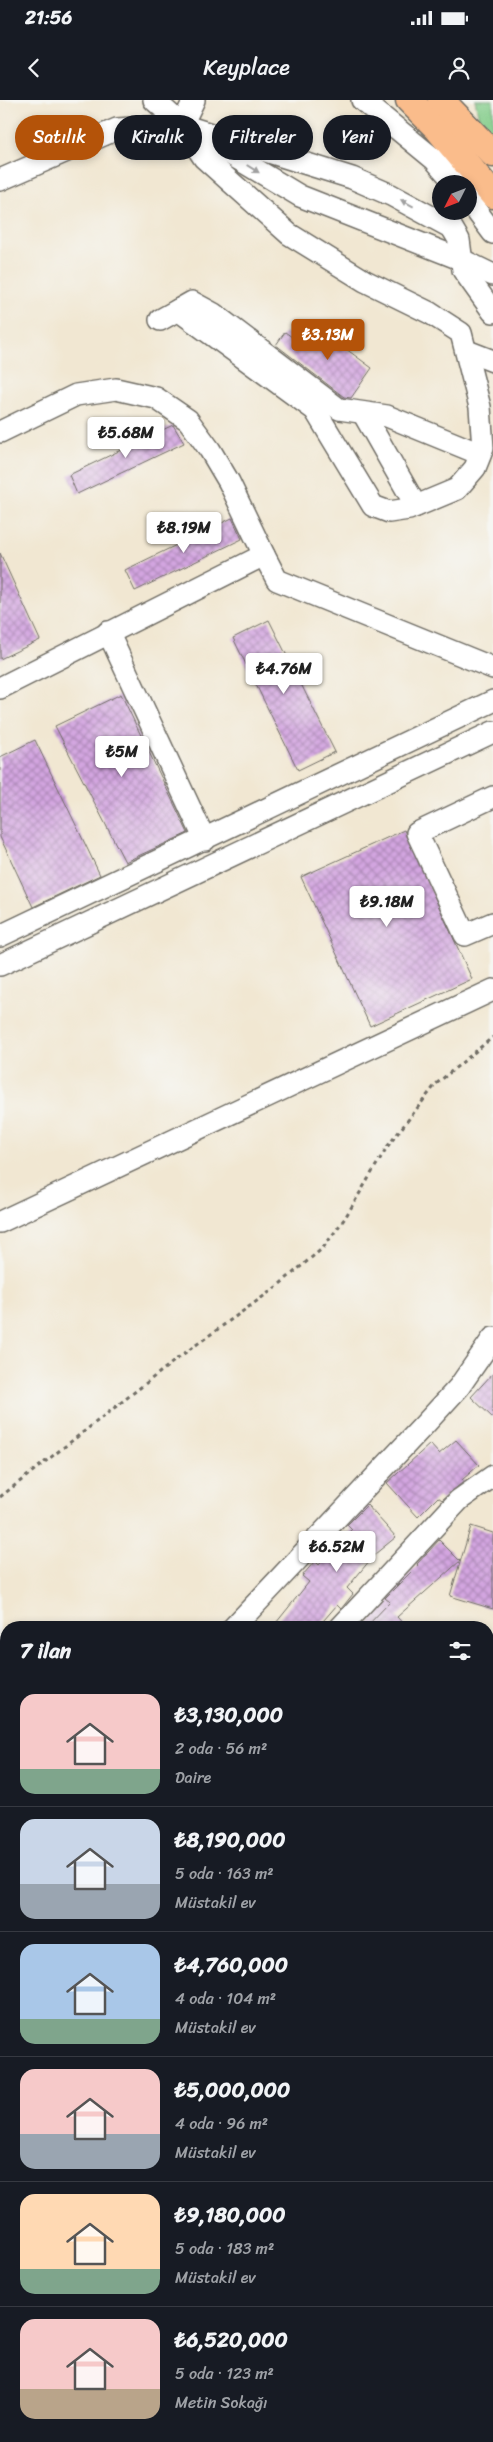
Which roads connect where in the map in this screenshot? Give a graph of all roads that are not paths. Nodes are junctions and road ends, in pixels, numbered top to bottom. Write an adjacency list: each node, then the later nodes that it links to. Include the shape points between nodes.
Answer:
1 (154, 100): 8 (street)
2 (194, 100): 9 (street)
3 (362, 100): 16 (street, via 435,160)
4 (409, 100): 10 (main road)
5 (426, 100): 10 (main road)
6 (441, 100): 14 (main road)
7 (466, 100): 14 (main road)
8 (171, 115)
9 (187, 115)
10 (436, 126): 18 (main road)
11 (114, 130): 17 (street)
12 (202, 131): 21 (street, one-way to 12, via 459,240 452,228 391,195 352,178)
13 (202, 137): 21 (street, one-way to 21, via 300,196)
14 (484, 144)
15 (202, 155): 24 (street, via 289,234 365,280 446,323 461,333)
16 (448, 175)
17 (0, 180)
18 (493, 195)
19 (478, 213): 20 (street)
20 (493, 233)
21 (460, 258): 22 (street); 23 (street, via 463,270)
22 (493, 274)
23 (493, 312)
24 (467, 351): 25 (street); 30 (street, via 480,406)
25 (493, 362)
26 (339, 409): 27 (street); 27 (street, via 214,314 192,302 169,315); 28 (street)
27 (315, 410): 31 (street, via 373,506 389,512)
28 (363, 413): 30 (street, via 387,416); 31 (street)
29 (0, 432): 32 (street, via 76,395 116,388 156,398 188,420 210,450)
30 (480, 454): 31 (street, via 475,468 458,488)
31 (416, 506)
32 (264, 554): 33 (street); 34 (street, via 277,580)
33 (108, 632): 35 (street); 39 (street)
34 (493, 668)
35 (0, 688)
36 (493, 701): 39 (street)
37 (493, 732): 42 (street)
38 (493, 797): 40 (street, via 417,833 465,935)
39 (205, 840): 41 (street)
40 (493, 923)
41 (0, 936)
42 (0, 965)
43 (493, 990): 44 (street)
44 (0, 1222)
45 (493, 1338): 47 (street, via 458,1387 426,1423)
46 (493, 1476): 48 (street, via 460,1500)
47 (239, 1621)
48 (347, 1621)

